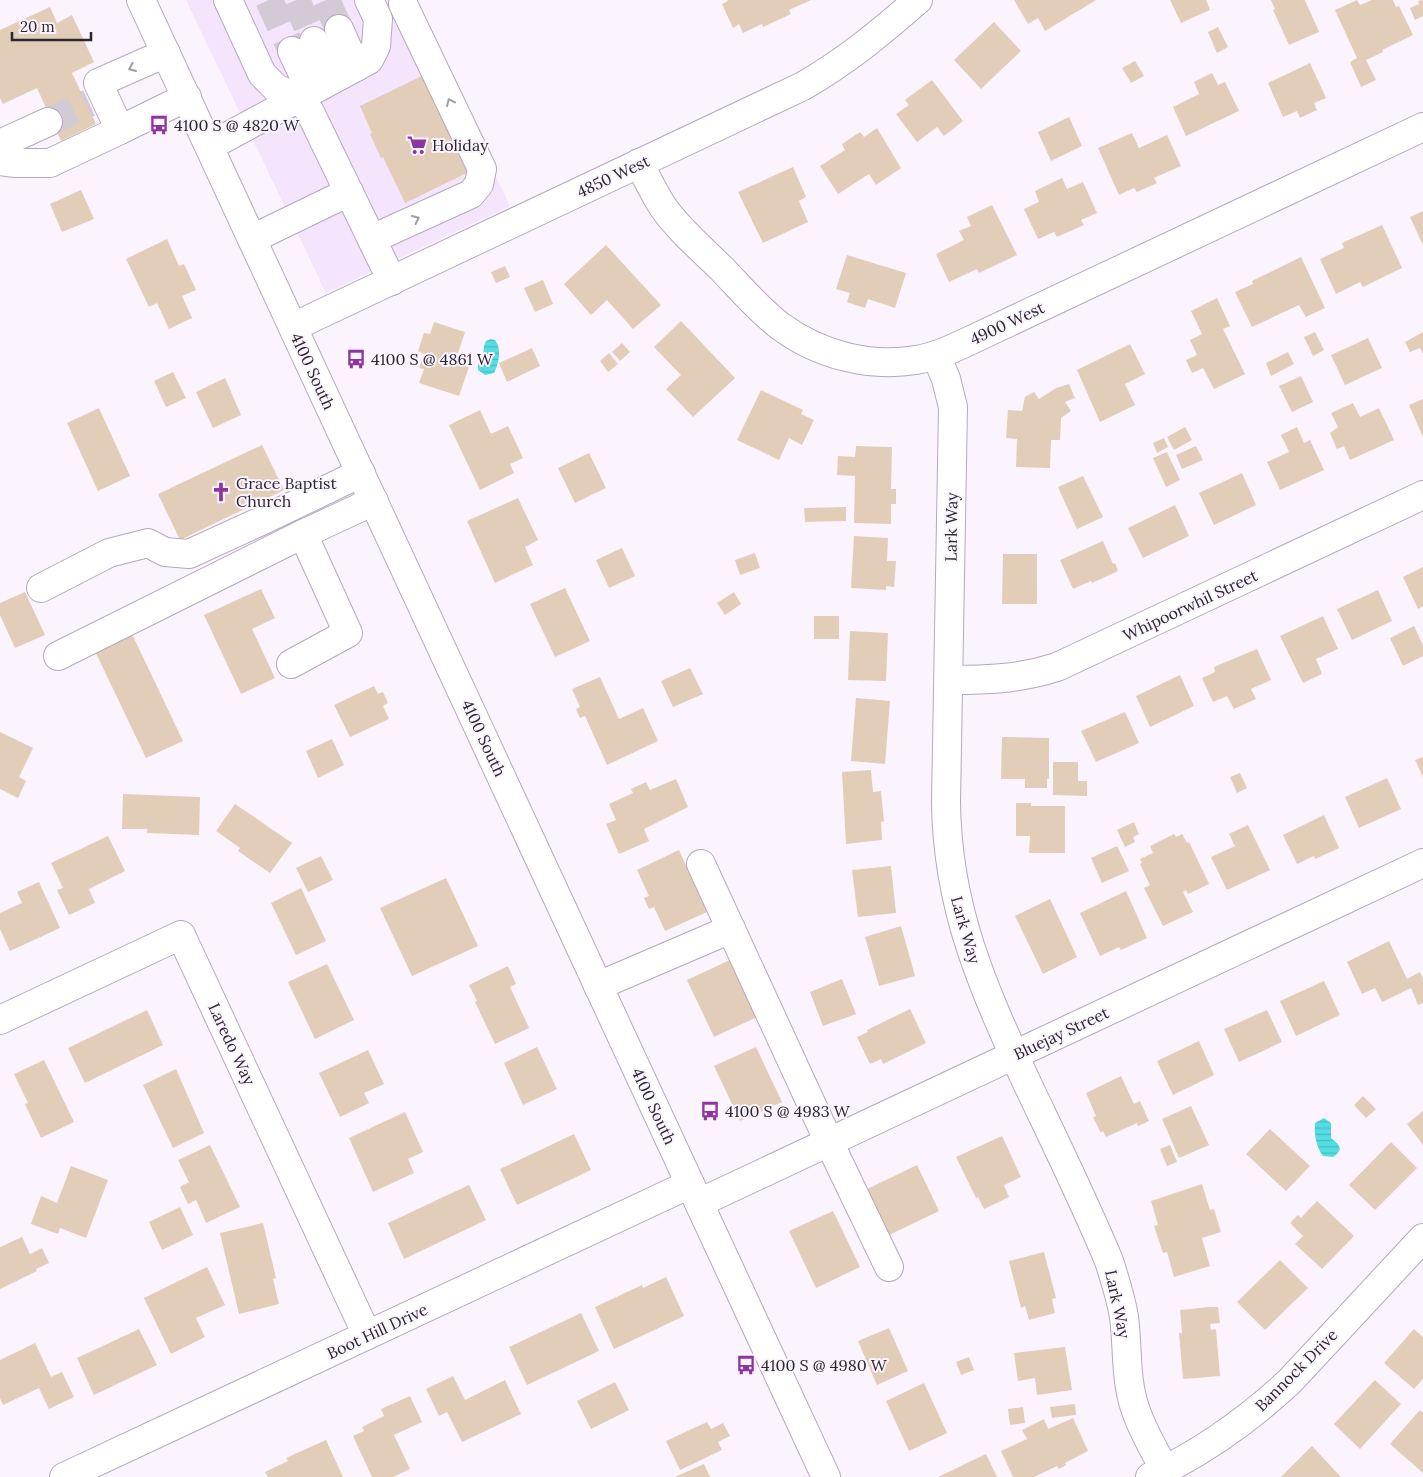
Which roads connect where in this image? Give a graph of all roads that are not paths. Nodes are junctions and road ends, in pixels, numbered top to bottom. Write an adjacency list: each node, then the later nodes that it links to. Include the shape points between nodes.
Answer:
1 (142, 0): 8 (street, 4100 South)
2 (228, 0): 9 (street, via 262,74 277,89)
3 (369, 0): 9 (street, via 378,19 376,46 369,60)
4 (918, 0): 17 (street, 4850 West, via 872,41 828,72)
5 (403, 4): 20 (street, one-way to 5, via 471,194 480,184 482,169)
6 (339, 29): 9 (street)
7 (303, 46): 9 (street)
8 (166, 53): 10 (street, 4100 South); 13 (street, one-way to 13, via 97,94)
9 (325, 84): 15 (street); 18 (street, via 310,112)
10 (187, 97): 13 (street); 15 (street, 4100 South)
11 (48, 122): 14 (street)
12 (1423, 127): 23 (street, 4900 West)
13 (120, 130): 16 (street, via 50,163)
14 (0, 144)
15 (210, 146): 19 (street, 4100 South)
16 (0, 161)
17 (640, 164): 21 (street, 4850 West); 23 (street, 4900 West, via 656,197 672,219 763,311 798,338 819,349 862,360 898,362)
18 (349, 192): 19 (street); 20 (street)
19 (252, 239): 22 (street, 4100 South)
20 (372, 239): 21 (street)
21 (392, 281): 22 (street, 4850 West)
22 (293, 327): 24 (street, 4100 South)
23 (936, 355): 31 (street, Lark Way, via 953,407)
24 (361, 473): 26 (street, 4100 South); 28 (street, via 188,554 166,552 148,543 109,553)
25 (1423, 495): 31 (street, Whipoorwhil Street, via 1057,667 1013,678)
26 (374, 501): 27 (street); 35 (street, 4100 South)
27 (303, 534): 29 (street); 30 (street, via 348,633)
28 (41, 588)
29 (58, 656)
30 (291, 664)
31 (948, 680): 37 (street, Lark Way, via 946,832 950,865 964,930)
32 (1423, 863): 37 (street, Bluejay Street)
33 (701, 864): 34 (street)
34 (731, 929): 35 (street); 38 (street)
35 (598, 986): 39 (street, 4100 South)
36 (0, 1020): 42 (street, Laredo Way, via 181,935)
37 (1014, 1055): 38 (street, Bluejay Street); 43 (street, Lark Way, via 1109,1261 1124,1316 1134,1408)
38 (829, 1142): 39 (street, Bluejay Street); 41 (street)
39 (695, 1194): 42 (street, Boot Hill Drive); 45 (street, 4100 South)
40 (1423, 1238): 43 (street, Bannock Drive, via 1267,1402 1217,1440)
41 (889, 1267)
42 (367, 1335): 44 (street, Boot Hill Drive)
43 (1157, 1474)
44 (64, 1477)
45 (826, 1477)

